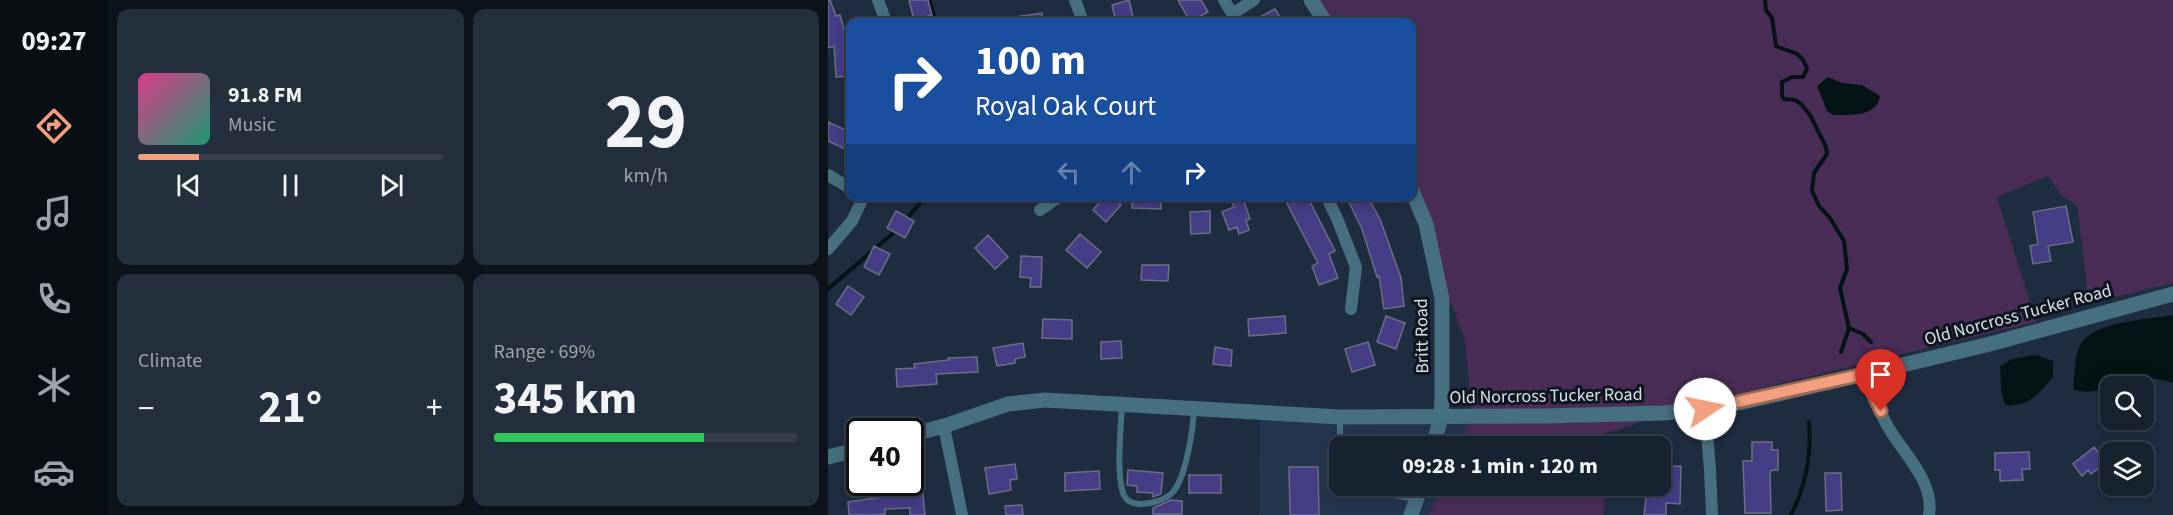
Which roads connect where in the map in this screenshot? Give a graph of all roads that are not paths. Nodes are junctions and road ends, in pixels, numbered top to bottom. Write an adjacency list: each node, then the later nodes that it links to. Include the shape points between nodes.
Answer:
1 (878, 0): 6 (street)
2 (1075, 0): 7 (street)
3 (1224, 0): 8 (street)
4 (1254, 0): 8 (street)
5 (1311, 0): 9 (street)
6 (885, 18)
7 (1082, 18)
8 (1234, 18)
9 (1322, 18)
10 (828, 175): 11 (street)
11 (846, 186)
12 (1416, 200): 25 (street, Britt Road, via 1426,224 1443,299)
13 (862, 201): 17 (street, via 852,221)
14 (1053, 201): 16 (street)
15 (1328, 201): 19 (street, via 1356,267)
16 (1040, 210)
17 (828, 249)
18 (2173, 294): 20 (street, Old Norcross Tucker Road)
19 (1351, 309)
20 (1869, 373): 23 (street, Old Norcross Tucker Road); 36 (street, via 1887,426 1922,479)
21 (1122, 405): 22 (street, Old Norcross Tucker Road); 22 (lane, via 1120,472 1124,493 1135,504 1159,500 1178,484); 26 (street, Old Norcross Tucker Road, via 1045,400 1008,404)
22 (1194, 409): 24 (street, Old Norcross Tucker Road)
23 (1705, 409): 25 (street, Old Norcross Tucker Road, via 1652,414); 35 (street)
24 (1340, 417): 25 (street, Old Norcross Tucker Road); 28 (lane)
25 (1441, 417): 29 (street, Britt Road)
26 (944, 426): 27 (street, Old Norcross Tucker Road); 33 (street)
27 (924, 431)
28 (1340, 436)
29 (1436, 436)
30 (846, 452): 31 (street)
31 (828, 457)
32 (1418, 496): 34 (street)
33 (962, 515)
34 (1411, 515)
35 (1712, 515)
36 (1929, 515)

